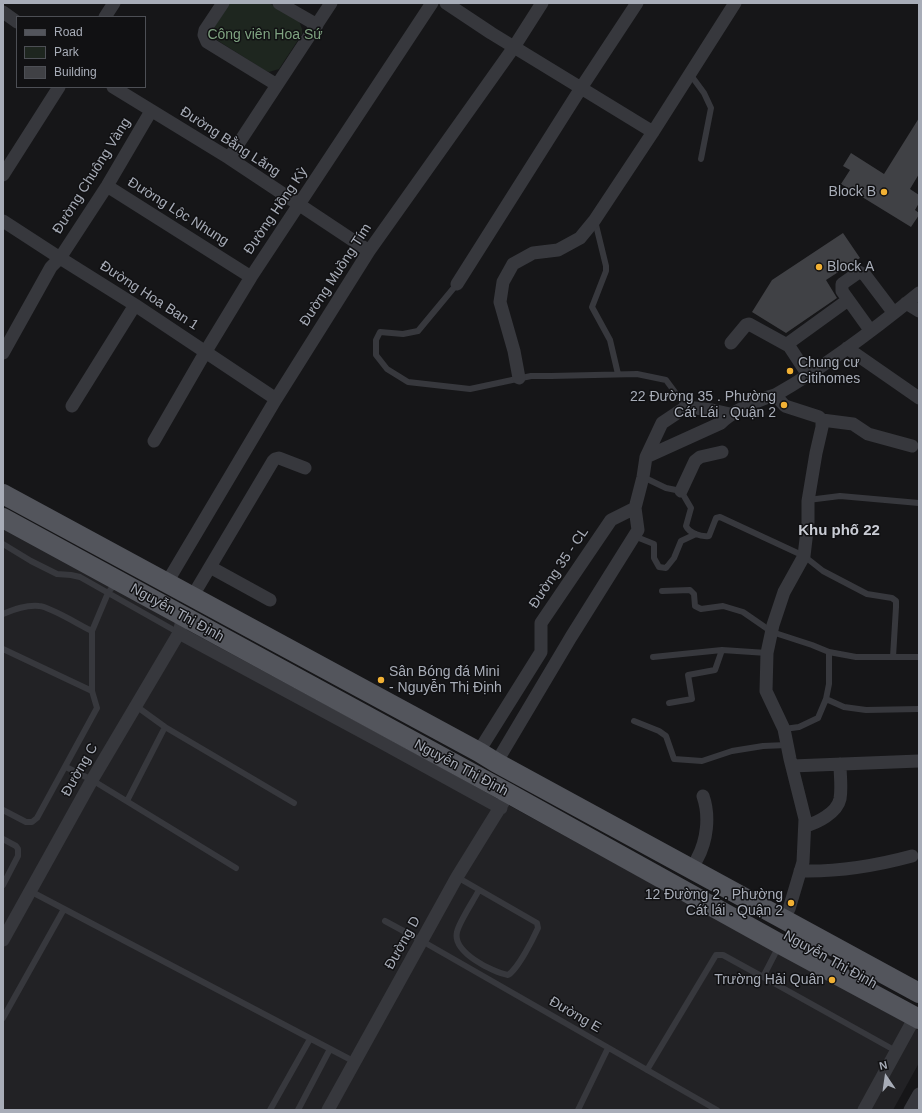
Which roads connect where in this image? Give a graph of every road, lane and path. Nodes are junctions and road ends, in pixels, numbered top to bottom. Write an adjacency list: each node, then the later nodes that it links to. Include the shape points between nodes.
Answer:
1 (114, 3): 11 (street)
2 (223, 3): 16 (street, via 205,30 207,42)
3 (280, 3): 13 (street)
4 (331, 3): 13 (street)
5 (432, 3): 26 (street, Đường Hồng Kỳ)
6 (446, 3): 14 (street)
7 (542, 3): 14 (street, Đường Muồng Tím)
8 (637, 3): 19 (street)
9 (735, 3): 15 (street)
10 (3, 12): 12 (street)
11 (106, 16)
12 (16, 21)
13 (317, 25): 16 (street)
14 (514, 47): 19 (street); 29 (street, Đường Muồng Tím)
15 (690, 74): 21 (street); 23 (lane, via 704,93 710,108)
16 (277, 85): 22 (street)
17 (58, 88): 24 (street)
18 (115, 88): 20 (street, Đường Bằng Lăng)
19 (581, 88): 21 (street); 32 (street)
20 (151, 111): 22 (street, Đường Bằng Lăng); 25 (street, Đường Chuông Vàng)
21 (653, 132): 28 (street)
22 (229, 158): 26 (street, Đường Bằng Lăng)
23 (701, 159)
24 (3, 175)
25 (107, 186): 30 (street, Đường Chuông Vàng); 31 (street, Đường Lộc Nhung)
26 (299, 205): 29 (street, Đường Bằng Lăng); 31 (street, Đường Hồng Kỳ)
27 (3, 221): 30 (street, Đường Hoa Ban 1)
28 (594, 221): 45 (lane, via 606,266 592,310 610,340); 47 (street, via 580,238 558,250 533,253 513,264 503,282 500,302)
29 (369, 251): 50 (street, Đường Muồng Tím)
30 (60, 258): 36 (street, Đường Hoa Ban 1); 44 (street, Đường Chuông Vàng, via 51,267)
31 (251, 277): 43 (street, Đường Hồng Kỳ)
32 (457, 284): 47 (lane, via 418,331 403,334 380,332 376,340 376,355 387,369 408,382 470,389)
33 (919, 293): 35 (street)
34 (848, 300): 38 (street, via 842,291 842,284 859,272 865,275); 39 (street); 41 (street, via 790,342)
35 (906, 303): 37 (street); 38 (street)
36 (135, 305): 43 (street, Đường Hoa Ban 1); 51 (street)
37 (919, 311)
38 (893, 312): 39 (street)
39 (870, 330): 42 (street)
40 (731, 344): 41 (street, via 749,324)
41 (789, 346): 46 (street)
42 (847, 348): 46 (street); 49 (street)
43 (206, 351): 50 (street, Đường Hoa Ban 1); 55 (street, Đường Hồng Kỳ)
44 (3, 353)
45 (618, 374): 47 (lane); 52 (lane, via 637,374 666,380)
46 (808, 375): 48 (street)
47 (519, 378)
48 (775, 395): 53 (street); 54 (street, via 785,406 819,416)
49 (919, 398)
50 (276, 399): 73 (street, Đường Muồng Tím)
51 (72, 406)
52 (686, 407): 53 (street); 58 (street, via 662,423)
53 (730, 414): 58 (street, via 720,423)
54 (822, 420): 56 (street, via 853,424 868,434); 63 (street)
55 (154, 441)
56 (912, 446)
57 (722, 452): 62 (street, via 700,457 695,461)
58 (646, 457): 60 (street)
59 (305, 468): 71 (street, Đường C, via 279,458 273,461)
60 (643, 477): 62 (lane, via 666,488); 65 (street)
61 (3, 481): 73 (main road, Nguyễn Thị Định)
62 (681, 491): 67 (lane, via 691,508 686,526)
63 (808, 500): 64 (lane, via 840,496); 70 (street)
64 (919, 503)
65 (635, 508): 68 (street, via 638,530); 97 (street, Đường 35 - CL, via 611,520 541,623 541,652)
66 (3, 509): 72 (main road, Nguyễn Thị Định); 73 (main road, Nguyễn Thị Định)
67 (697, 534): 68 (lane, via 681,541 674,558 666,568 659,567 654,558 654,544); 70 (lane, via 709,536 716,518 720,517)
68 (634, 536): 102 (street)
69 (3, 544): 72 (lane, via 57,574)
70 (804, 556): 79 (street, via 784,592); 85 (lane, via 823,571 867,594 896,601)
71 (210, 567): 75 (street); 76 (street, Đường C)
72 (115, 583): 73 (main road, Nguyễn Thị Định); 76 (lane); 78 (lane)
73 (164, 589): 76 (main road, Nguyễn Thị Định); 76 (main road, Nguyễn Thị Định)
74 (662, 591): 79 (lane, via 690,590 694,594 695,606 701,609 723,606 743,612)
75 (270, 600)
76 (188, 609): 90 (street, Đường C); 95 (main road, Nguyễn Thị Định); 97 (main road, Nguyễn Thị Định)
77 (3, 614): 78 (lane, via 19,608 40,606)
78 (92, 631): 87 (lane)
79 (772, 632): 82 (lane); 83 (street)
80 (3, 649): 87 (lane)
81 (722, 650): 83 (lane); 84 (lane); 89 (lane, via 715,670 688,676 692,699)
82 (829, 652): 85 (lane, via 856,657); 88 (lane, via 829,684)
83 (767, 653): 94 (street, via 766,691)
84 (653, 657)
85 (893, 657): 86 (lane)
86 (919, 657)
87 (92, 691): 101 (lane, via 97,708)
88 (826, 699): 91 (lane, via 844,707 866,710); 94 (lane, via 818,718 799,727)
89 (669, 703)
90 (136, 706): 93 (lane); 103 (street, Đường C)
91 (919, 709)
92 (634, 721): 96 (lane, via 666,736 674,760 702,761 732,751)
93 (165, 727): 105 (lane); 107 (lane)
94 (784, 729): 96 (street)
95 (385, 735): 97 (main road, Nguyễn Thị Định); 106 (street)
96 (787, 744): 100 (street)
97 (476, 757): 102 (main road, Nguyễn Thị Định); 102 (main road, Nguyễn Thị Định)
98 (919, 761): 99 (street)
99 (840, 764): 100 (street); 109 (street, via 840,799 837,806 819,821)
100 (792, 766): 109 (street)
101 (66, 767): 103 (lane); 108 (lane, via 37,818 32,822 26,822)
102 (494, 768): 106 (main road, Nguyễn Thị Định); 112 (main road, Nguyễn Thị Định); 120 (main road, Nguyễn Thị Định); 128 (main road, Nguyễn Thị Định)
103 (92, 780): 105 (lane); 118 (street, Đường C)
104 (702, 796): 112 (street, via 706,812 706,837)
105 (126, 801): 113 (lane)
106 (504, 801): 115 (street, Đường D); 124 (main road, Nguyễn Thị Định)
107 (294, 803)
108 (3, 810)
109 (805, 826): 114 (street)
110 (3, 839): 116 (lane, via 16,846 18,852)
111 (912, 856): 114 (street, via 876,865)
112 (697, 860): 120 (main road, Nguyễn Thị Định)
113 (236, 868)
114 (800, 872): 120 (street)
115 (457, 877): 117 (lane); 123 (street, Đường D)
116 (3, 885)
117 (480, 890): 117 (lane, via 538,925 521,960 508,975 473,958 459,943 457,932)
118 (30, 891): 119 (lane); 122 (street, Đường C)
119 (64, 909): 129 (lane); 130 (lane)
120 (786, 914): 126 (main road, Nguyễn Thị Định); 127 (main road, Nguyễn Thị Định)
121 (385, 921): 123 (lane, Đường E)
122 (3, 940)
123 (422, 941): 131 (lane, Đường E); 134 (street, Đường D)
124 (780, 944): 125 (lane); 128 (main road, Nguyễn Thị Định)
125 (763, 977): 133 (lane); 135 (lane, via 723,955 716,955)
126 (919, 980)
127 (919, 993)
128 (918, 1014): 133 (street)
129 (3, 1018)
130 (310, 1038): 132 (lane); 137 (lane)
131 (608, 1048): 135 (lane, Đường E); 140 (lane)
132 (330, 1049): 134 (lane); 138 (lane)
133 (896, 1051): 142 (street)
134 (355, 1062): 139 (street, Đường D)
135 (647, 1070): 141 (lane, Đường E)
136 (919, 1094): 143 (street)
137 (270, 1110)
138 (298, 1110)
139 (328, 1110)
140 (578, 1110)
141 (717, 1110)
142 (864, 1110)
143 (910, 1110)

